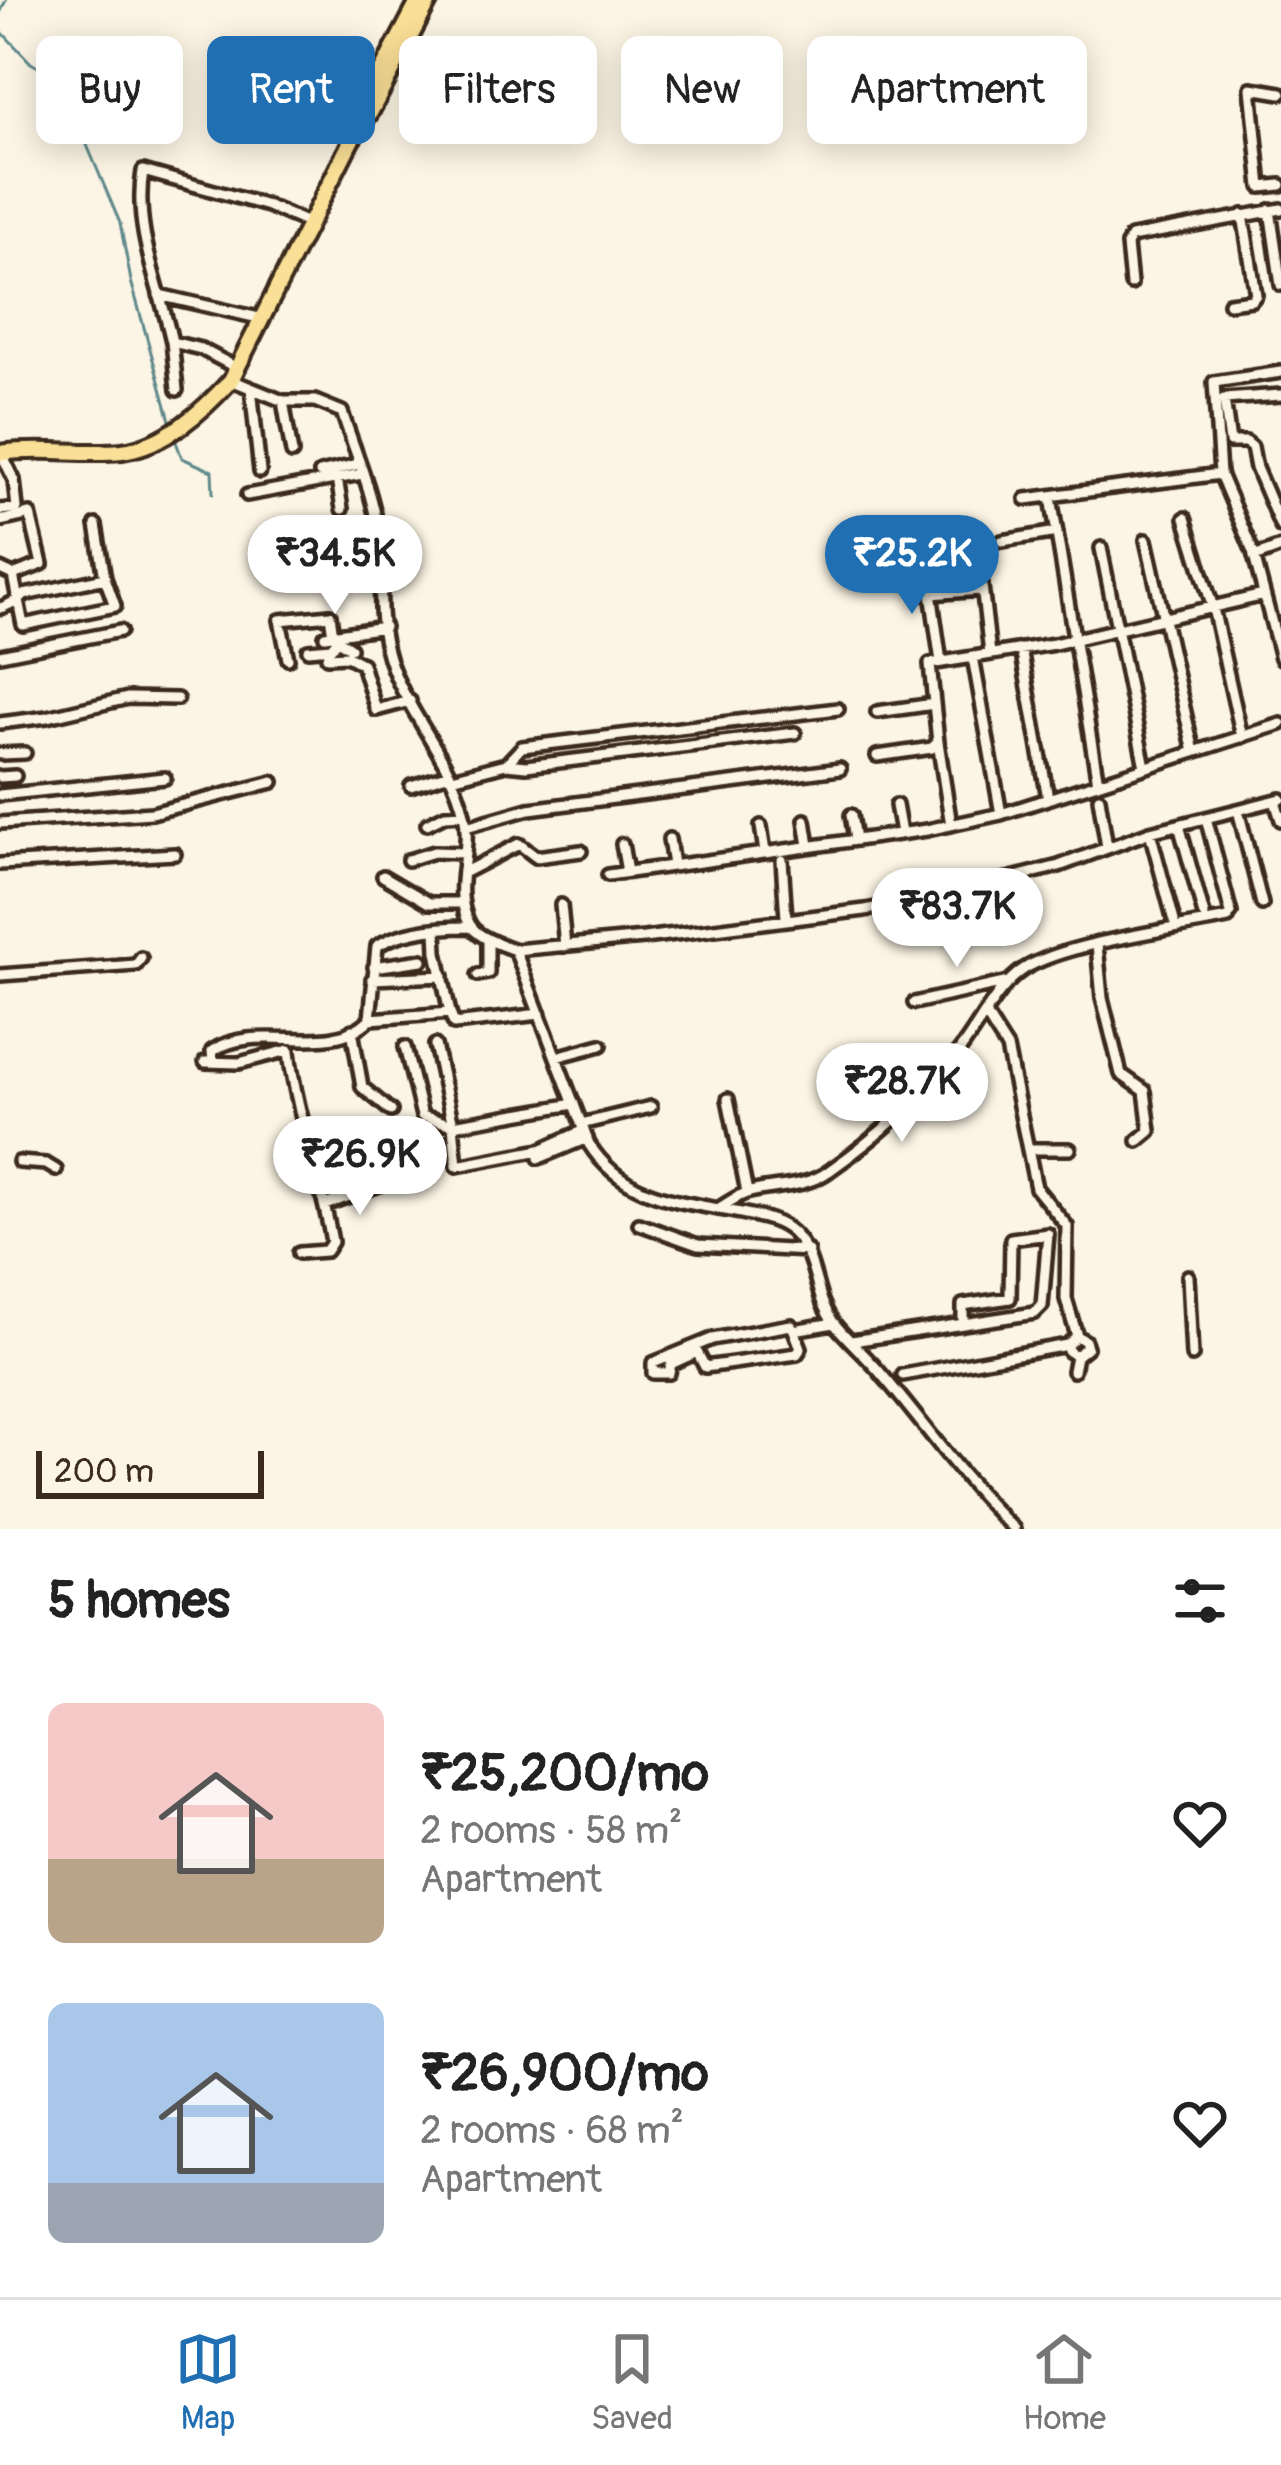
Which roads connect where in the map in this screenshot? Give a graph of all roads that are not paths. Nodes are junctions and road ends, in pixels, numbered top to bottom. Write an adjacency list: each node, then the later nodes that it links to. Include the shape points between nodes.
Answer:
1 (419, 0): 3 (main road)
2 (430, 0): 5 (main road)
3 (375, 85)
4 (1281, 93): 7 (street, via 1251,88 1261,187)
5 (375, 104)
6 (348, 144): 10 (main road)
7 (1281, 185)
8 (1275, 209): 9 (street); 11 (street)
9 (1243, 215): 12 (street, via 1131,237); 15 (street, via 1256,295)
10 (308, 223): 14 (street, via 143,171 139,194); 16 (main road)
11 (1278, 243): 13 (street)
12 (1132, 284)
13 (1281, 285)
14 (159, 295): 16 (street); 17 (street)
15 (1228, 303)
16 (263, 319): 19 (main road)
17 (172, 341): 19 (street, via 201,349); 21 (street)
18 (1281, 372): 29 (street, via 1214,382)
19 (234, 374): 20 (street); 24 (main road, via 188,421 145,446)
20 (251, 388): 23 (street); 27 (street)
21 (177, 390)
22 (1281, 394): 39 (street, via 1224,399 1230,442 1252,447)
23 (283, 401): 25 (street); 26 (street, via 342,412)
24 (0, 453): 35 (street, via 17,508)
25 (292, 453)
26 (361, 469): 28 (street); 30 (street); 41 (street)
27 (260, 472)
28 (320, 473)
29 (1220, 474): 32 (street); 47 (street)
30 (338, 478): 31 (street); 34 (street)
31 (248, 495)
32 (1052, 497): 33 (street); 40 (street)
33 (1026, 500)
34 (342, 509)
35 (0, 510)
36 (1185, 518): 58 (street)
37 (0, 521): 51 (street, via 30,514 34,530 42,564)
38 (96, 525): 52 (street)
39 (1281, 527)
40 (1057, 532): 44 (street); 63 (street)
41 (379, 536): 42 (street); 60 (street)
42 (320, 540)
43 (1146, 540): 59 (street)
44 (1003, 541)
45 (1281, 547): 47 (street)
46 (1101, 548): 61 (street)
47 (1254, 556): 55 (street)
48 (979, 560): 53 (street)
49 (927, 565): 54 (street)
50 (0, 569): 51 (street)
51 (13, 575): 56 (street)
52 (106, 578): 56 (street); 56 (street, via 115,606 59,620 23,625)
53 (980, 590): 54 (street); 68 (street)
54 (931, 594): 73 (street)
55 (1264, 595): 58 (street); 72 (street)
56 (17, 600): 57 (street)
57 (0, 608)
58 (1214, 608): 59 (street); 82 (street)
59 (1166, 620): 61 (street); 84 (street)
60 (384, 627): 64 (street); 75 (street)
61 (1116, 630): 63 (street); 89 (street)
62 (120, 631): 69 (street)
63 (1072, 640): 66 (street); 96 (street)
64 (329, 643): 65 (street); 67 (street); 71 (street, via 330,615 280,620); 75 (street, via 362,664 376,710)
65 (350, 648)
66 (1022, 649): 68 (street); 99 (street)
67 (308, 650)
68 (990, 654): 70 (street)
69 (0, 655)
70 (973, 657): 73 (street); 105 (street)
71 (288, 658)
72 (1281, 658)
73 (940, 662): 76 (street, via 930,664)
74 (177, 699): 79 (street, via 128,698)
75 (410, 701): 92 (street)
76 (934, 704): 78 (street); 83 (street)
77 (838, 710): 88 (street, via 521,747)
78 (877, 712)
79 (0, 723)
80 (1281, 724): 82 (street)
81 (794, 733): 88 (street)
82 (1242, 737): 84 (street)
83 (938, 742): 87 (street); 112 (street)
84 (1194, 752): 89 (street)
85 (26, 753): 86 (street)
86 (0, 754)
87 (877, 756)
88 (506, 764): 92 (street)
89 (1145, 767): 96 (street)
90 (840, 769): 115 (street, via 529,809)
91 (15, 776): 93 (street)
92 (451, 776): 97 (street); 104 (street)
93 (0, 778)
94 (165, 778): 98 (street)
95 (273, 782): 110 (street, via 152,813)
96 (1098, 783): 99 (street)
97 (411, 786)
98 (0, 795)
99 (1048, 798): 105 (street)
100 (1099, 798): 122 (street)
101 (1278, 800): 103 (street); 109 (street)
102 (896, 805): 117 (street)
103 (1238, 810): 107 (street); 136 (street)
104 (464, 814): 111 (street); 115 (street)
105 (1001, 814): 112 (street)
106 (851, 815): 118 (street)
107 (1206, 818): 113 (street); 144 (street, via 1230,915)
108 (806, 820): 121 (street)
109 (1281, 820)
110 (0, 823)
111 (427, 824)
112 (951, 824): 117 (street)
113 (1179, 825): 116 (street); 138 (street)
114 (761, 826): 124 (street)
115 (466, 827): 125 (street)
116 (1150, 832): 122 (street); 140 (street)
117 (902, 833): 118 (street)
118 (855, 838): 121 (street)
119 (669, 839): 130 (street)
120 (622, 844): 131 (street)
121 (809, 846): 124 (street)
122 (1107, 847): 139 (street, via 940,896)
123 (581, 851): 132 (street, via 536,857 519,844)
124 (765, 852): 130 (street)
125 (465, 853): 127 (street); 132 (street)
126 (175, 854): 129 (street)
127 (407, 860)
128 (782, 860): 139 (street)
129 (0, 864)
130 (673, 865): 131 (street)
131 (627, 872): 133 (street)
132 (463, 873): 135 (street)
133 (608, 875)
134 (382, 876): 135 (street, via 429,903)
135 (463, 903): 141 (street)
136 (1262, 904)
137 (561, 905): 145 (street)
138 (1204, 915)
139 (786, 918): 145 (street)
140 (1174, 921)
141 (470, 927): 142 (street); 143 (street)
142 (436, 929): 149 (street, via 376,946); 152 (street)
143 (488, 939): 146 (street); 151 (street, via 488,974)
144 (1097, 945): 153 (street, via 1026,968); 172 (street, via 1120,1074 1145,1091 1150,1131)
145 (565, 946): 146 (street)
146 (515, 950): 156 (street)
147 (141, 958): 150 (street, via 136,965)
148 (422, 960): 149 (street)
149 (373, 973): 152 (street); 158 (street)
150 (0, 975)
151 (478, 975)
152 (443, 976): 155 (street)
153 (1009, 982): 154 (street); 157 (street)
154 (914, 1003)
155 (450, 1013): 156 (street, via 454,1024); 158 (street)
156 (540, 1014): 165 (street)
157 (986, 1015): 173 (street, via 1007,1048); 181 (street, via 909,1108 830,1171)
158 (370, 1018): 159 (street)
159 (352, 1030): 160 (street); 169 (street, via 362,1087)
160 (292, 1039): 164 (street); 164 (street, via 223,1044 209,1062)
161 (435, 1045): 170 (street)
162 (601, 1045): 165 (street)
163 (406, 1047): 170 (street, via 422,1116)
164 (289, 1052): 175 (street)
165 (556, 1057): 167 (street)
166 (728, 1100): 181 (street)
167 (574, 1104): 170 (street); 171 (street)
168 (651, 1107): 171 (street)
169 (391, 1111)
170 (453, 1126): 171 (street, via 457,1166 540,1150)
171 (584, 1131): 176 (street); 183 (street, via 620,1181)
172 (1138, 1141)
173 (1030, 1149): 174 (street); 191 (street, via 1036,1188 1066,1226 1066,1299)
174 (1070, 1149)
175 (314, 1154): 177 (street); 182 (street)
176 (539, 1158)
177 (283, 1159)
178 (19, 1162): 179 (street)
179 (56, 1170)
180 (379, 1185): 182 (street)
181 (747, 1192): 183 (street)
182 (325, 1205): 186 (street, via 331,1248)
183 (718, 1209): 185 (street, via 772,1219)
184 (639, 1224): 185 (street, via 698,1245)
185 (808, 1251): 188 (street)
186 (299, 1253)
187 (1188, 1276): 195 (street)
188 (834, 1323): 190 (street); 192 (street)
189 (963, 1324): 189 (street, via 1040,1311 1048,1234 1010,1239 1010,1298 964,1305); 192 (street)
190 (794, 1330): 190 (street, via 797,1354 706,1367 697,1352 669,1373 653,1373 653,1364 692,1345 791,1324)
191 (1077, 1336): 193 (street); 194 (street, via 1087,1347)
192 (852, 1341): 198 (street)
193 (1067, 1345): 194 (street); 197 (street)
194 (1076, 1356): 196 (street)
195 (1192, 1357)
196 (1073, 1371)
197 (903, 1376)
198 (1014, 1529)

